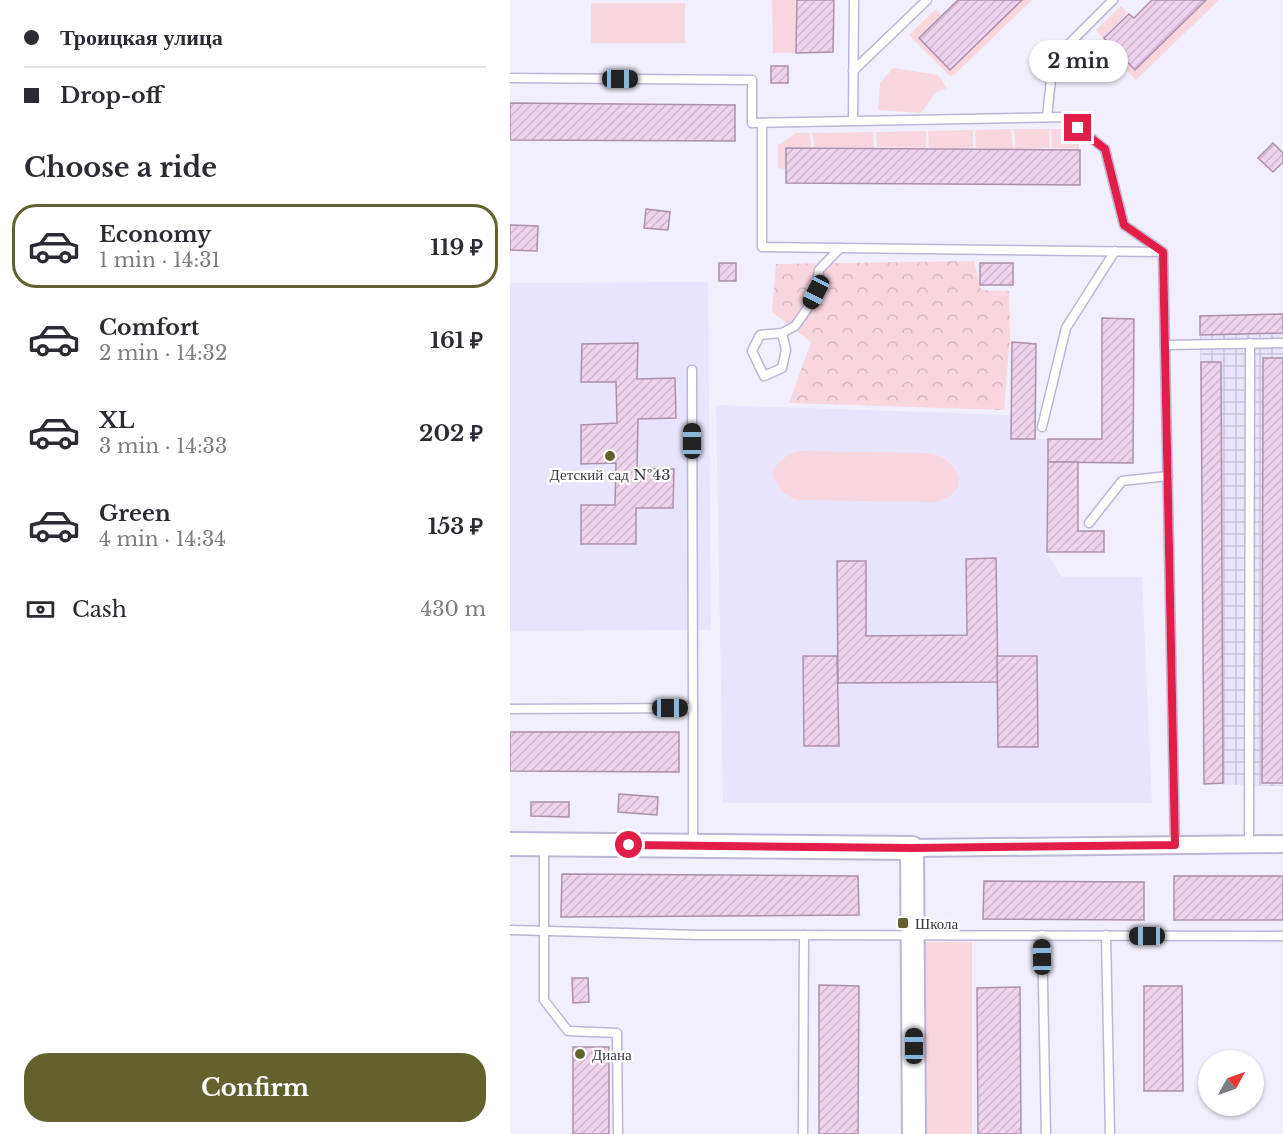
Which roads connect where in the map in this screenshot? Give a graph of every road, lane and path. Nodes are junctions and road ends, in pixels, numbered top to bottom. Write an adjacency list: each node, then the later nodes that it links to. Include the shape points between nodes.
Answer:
1 (854, 0): 4 (lane)
2 (927, 0): 4 (lane)
3 (1113, 0): 6 (lane, via 1053,60)
4 (853, 71): 7 (lane)
5 (510, 78): 8 (lane, via 752,80 752,123)
6 (1047, 117): 7 (lane); 11 (lane, via 1064,117 1105,149 1124,225)
7 (853, 121): 8 (lane)
8 (762, 123): 9 (lane, via 762,247)
9 (840, 248): 10 (lane); 12 (lane, via 819,270 816,292 807,309 795,326)
10 (1115, 251): 11 (lane); 17 (lane, via 1066,328)
11 (1163, 252): 15 (lane)
12 (782, 333): 12 (lane, via 786,350 782,368 764,376 752,351 760,335)
13 (1283, 343): 14 (lane)
14 (1250, 344): 15 (lane); 26 (lane)
15 (1165, 345): 18 (lane)
16 (692, 370): 20 (lane)
17 (1042, 427)
18 (1168, 476): 19 (lane, via 1122,482); 25 (lane)
19 (1089, 524)
20 (693, 708): 21 (lane); 27 (lane)
21 (510, 710)
22 (510, 844): 23 (main road)
23 (544, 844): 27 (main road); 30 (lane)
24 (1283, 844): 26 (street)
25 (1175, 845): 26 (street); 28 (street)
26 (1249, 845)
27 (693, 846): 28 (main road)
28 (912, 848): 32 (main road)
29 (510, 930): 30 (lane)
30 (543, 931): 31 (lane); 36 (lane, via 544,1000 568,1031 617,1033)
31 (804, 935): 32 (lane); 37 (lane)
32 (913, 935): 33 (lane); 38 (main road)
33 (1042, 935): 34 (lane); 39 (lane)
34 (1106, 935): 35 (lane); 40 (lane)
35 (1283, 936)
36 (618, 1134)
37 (803, 1134)
38 (914, 1134)
39 (1046, 1134)
40 (1110, 1134)

